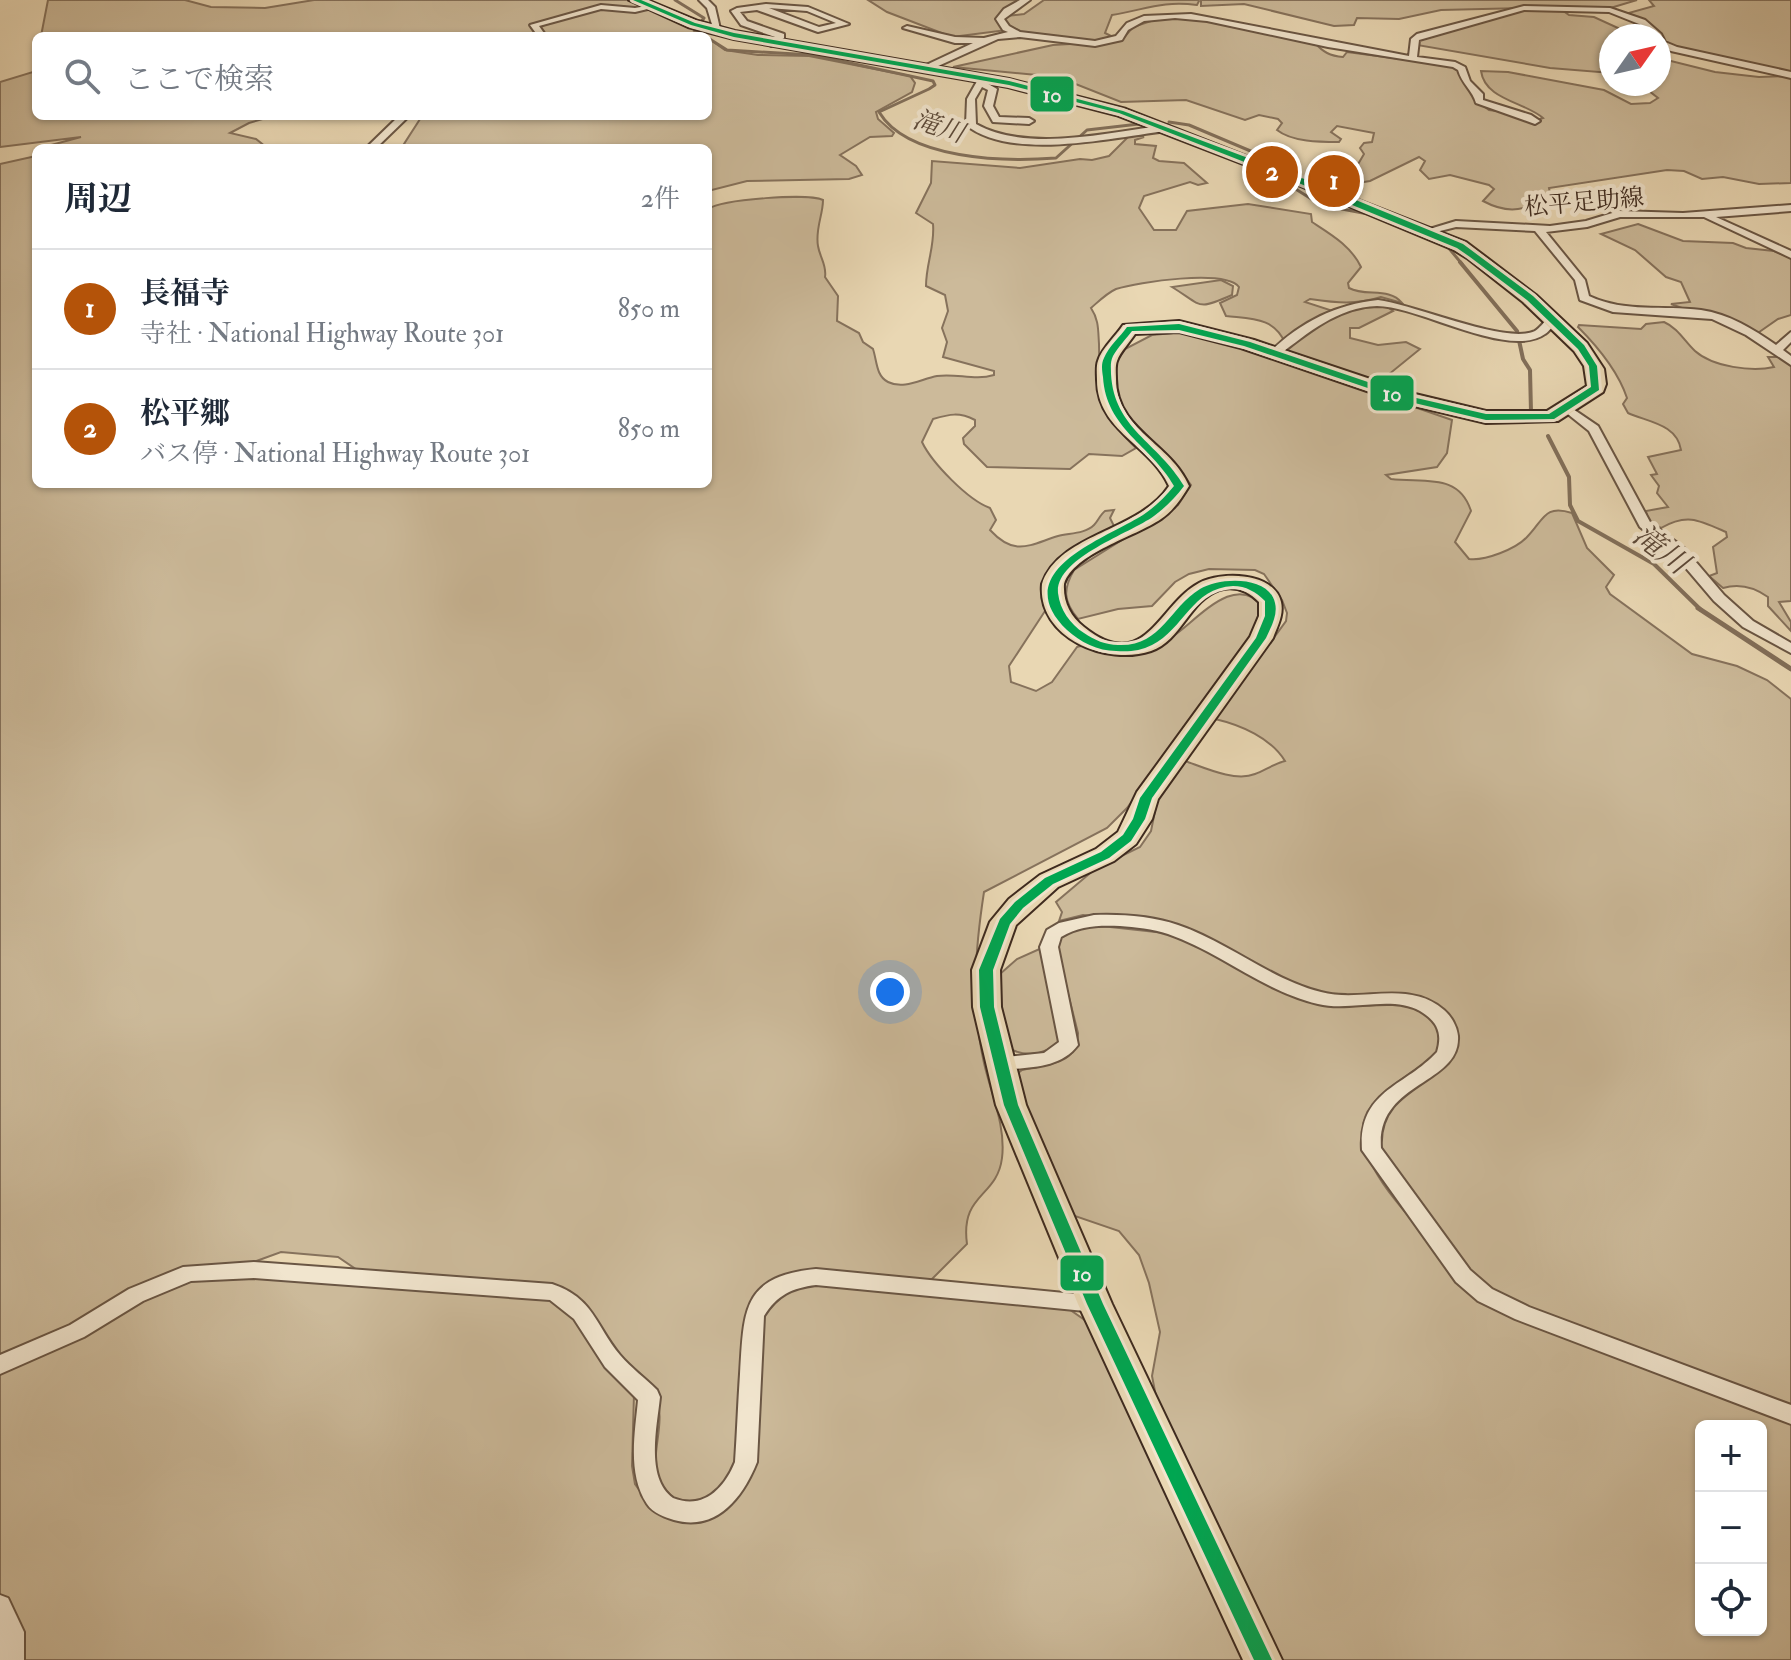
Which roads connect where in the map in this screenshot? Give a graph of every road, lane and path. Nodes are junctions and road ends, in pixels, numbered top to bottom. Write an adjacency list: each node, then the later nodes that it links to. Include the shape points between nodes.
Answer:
1 (636, 0): 4 (highway)
2 (703, 0): 7 (street, via 711,7)
3 (1026, 0): 10 (street, via 1000,19)
4 (652, 7): 7 (highway); 9 (street, via 594,8 534,25)
5 (758, 7): 5 (street, via 808,9 845,24 813,29); 12 (street, via 735,11 744,23 781,36)
6 (1644, 24): 14 (street, via 1610,10 1513,9 1420,36)
7 (705, 28): 12 (highway)
8 (907, 28): 11 (street, via 955,40)
9 (539, 32)
10 (1019, 34): 11 (street); 14 (street, via 1104,43 1119,38 1123,28 1135,22 1168,15)
11 (991, 40): 15 (street)
12 (771, 43): 15 (highway)
13 (1671, 48): 16 (street)
14 (1411, 59): 20 (street, via 1459,67 1479,101 1491,110 1518,112)
15 (927, 68): 17 (highway)
16 (1791, 75)
17 (981, 80): 19 (street, via 993,89 988,103 996,120); 21 (highway, via 1065,96); 21 (street, via 971,99 971,125 988,135 1037,143)
18 (400, 120): 22 (street)
19 (1029, 121)
20 (1535, 121)
21 (1167, 128): 26 (highway)
22 (375, 144)
23 (1791, 208): 24 (street, 松平足助線)
24 (1705, 215): 25 (street, 松平足助線, via 1619,214); 27 (street)
25 (1539, 230): 26 (street, 松平足助線, via 1456,224); 30 (street, via 1580,280 1582,294 1590,301 1627,312 1710,315)
26 (1428, 231): 28 (highway, via 1472,253)
27 (1791, 255)
28 (1552, 320): 31 (street, via 1543,332 1486,333 1383,303 1332,312); 33 (highway, via 1589,358 1597,381 1588,400)
29 (1791, 335): 30 (street)
30 (1777, 350): 32 (street)
31 (1275, 353): 33 (highway, via 1458,414 1514,420); 35 (highway, via 1171,326 1136,329 1112,345 1107,362 1112,408 1179,486 1160,510 1063,568 1053,584 1056,609 1084,638 1122,649 1158,639 1191,599 1212,584 1256,587 1270,601 1270,616 1261,638 1146,798 1127,838 1105,855 1049,881 1004,922 986,970 987,1007)
32 (1791, 362)
33 (1570, 411): 34 (street, via 1594,429 1645,524 1679,551 1748,624)
34 (1791, 649)
35 (1002, 1063): 36 (highway, via 1011,1105); 38 (street, via 1048,1059 1069,1045 1049,947 1053,934 1075,921 1154,924 1174,930 1311,996 1358,1002 1404,998 1425,1005 1448,1027 1449,1049 1379,1106 1369,1134 1372,1150 1463,1276 1485,1295 1522,1313)
36 (1095, 1304): 37 (street, via 816,1277 793,1278 775,1287 754,1315 746,1462 725,1499 692,1514 672,1510 655,1498 646,1472 649,1397 615,1365 581,1309 552,1292 254,1270 190,1273); 41 (highway)
37 (0, 1365)
38 (1791, 1415)
39 (0, 1606): 40 (street, via 12,1631)
40 (12, 1660)
41 (1263, 1660)

